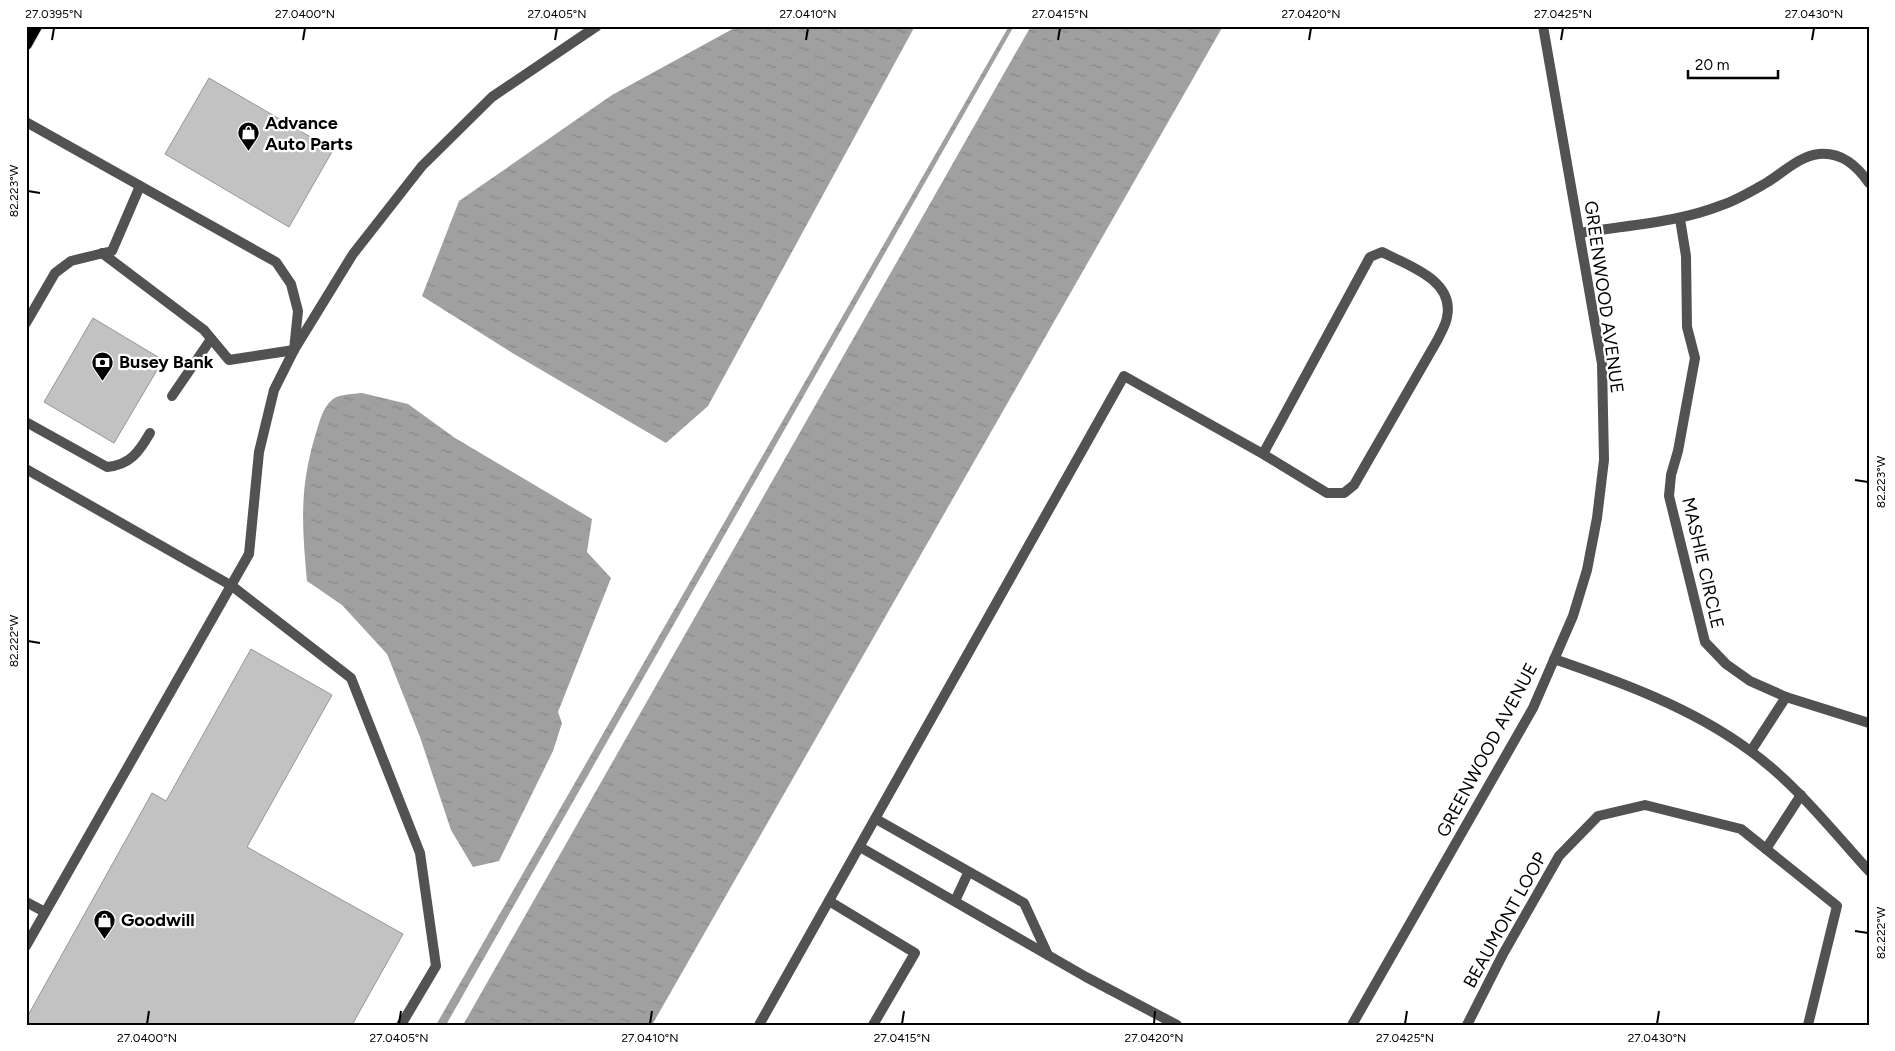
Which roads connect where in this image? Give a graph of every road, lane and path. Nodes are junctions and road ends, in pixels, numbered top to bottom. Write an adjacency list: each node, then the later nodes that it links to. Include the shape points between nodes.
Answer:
1 (36, 26): 4 (main road)
2 (597, 26): 13 (street, via 492,97 422,166 353,254)
3 (1542, 26): 9 (street, GREENWOOD AVENUE)
4 (26, 44)
5 (26, 122): 7 (street)
6 (1869, 183): 8 (street, via 1858,168 1842,157 1806,156 1766,183 1723,205)
7 (140, 186): 10 (street, via 112,251); 13 (street, via 276,262 291,284 298,311)
8 (1680, 219): 9 (street); 21 (street, MASHIE CIRCLE, via 1686,256 1687,327 1694,358 1678,451 1670,475 1669,496 1705,642 1726,664 1750,681)
9 (1580, 233): 20 (street, GREENWOOD AVENUE, via 1602,364 1604,460 1587,570 1573,616)
10 (102, 253): 11 (street, via 71,262 55,273); 12 (street, via 204,330)
11 (26, 323)
12 (211, 339): 13 (street, via 229,360); 14 (street)
13 (294, 350): 19 (street, via 274,390 258,452 249,554)
14 (172, 396)
15 (26, 422): 16 (street, via 107,467 121,466 138,453)
16 (150, 433)
17 (1263, 454): 17 (street, via 1370,257 1382,252 1431,277 1443,291 1448,316 1438,339 1354,484 1344,493 1327,493); 25 (street, via 1124,376)
18 (26, 469): 19 (street)
19 (232, 586): 33 (street); 36 (street, via 351,678 420,853 436,966)
20 (1554, 659): 23 (street, via 1682,710); 40 (street, GREENWOOD AVENUE, via 1533,708)
21 (1786, 697): 22 (street, MASHIE CIRCLE); 23 (street)
22 (1869, 723)
23 (1751, 751): 24 (street)
24 (1801, 795): 27 (street); 28 (street)
25 (876, 819): 26 (street); 29 (street)
26 (860, 847): 30 (street); 31 (street)
27 (1766, 849): 41 (street, BEAUMONT LOOP, via 1741,829 1645,805 1598,816 1559,856 1502,954); 42 (street, BEAUMONT LOOP, via 1837,906)
28 (1869, 871)
29 (968, 872): 31 (street); 35 (street, via 1024,902)
30 (829, 901): 37 (street); 38 (street, via 915,953)
31 (955, 901): 35 (street)
32 (26, 902): 33 (street)
33 (45, 912): 34 (street)
34 (26, 946)
35 (1048, 954): 39 (street)
36 (401, 1025)
37 (759, 1025)
38 (873, 1025)
39 (1177, 1025)
40 (1352, 1025)
41 (1467, 1025)
42 (1808, 1025)

